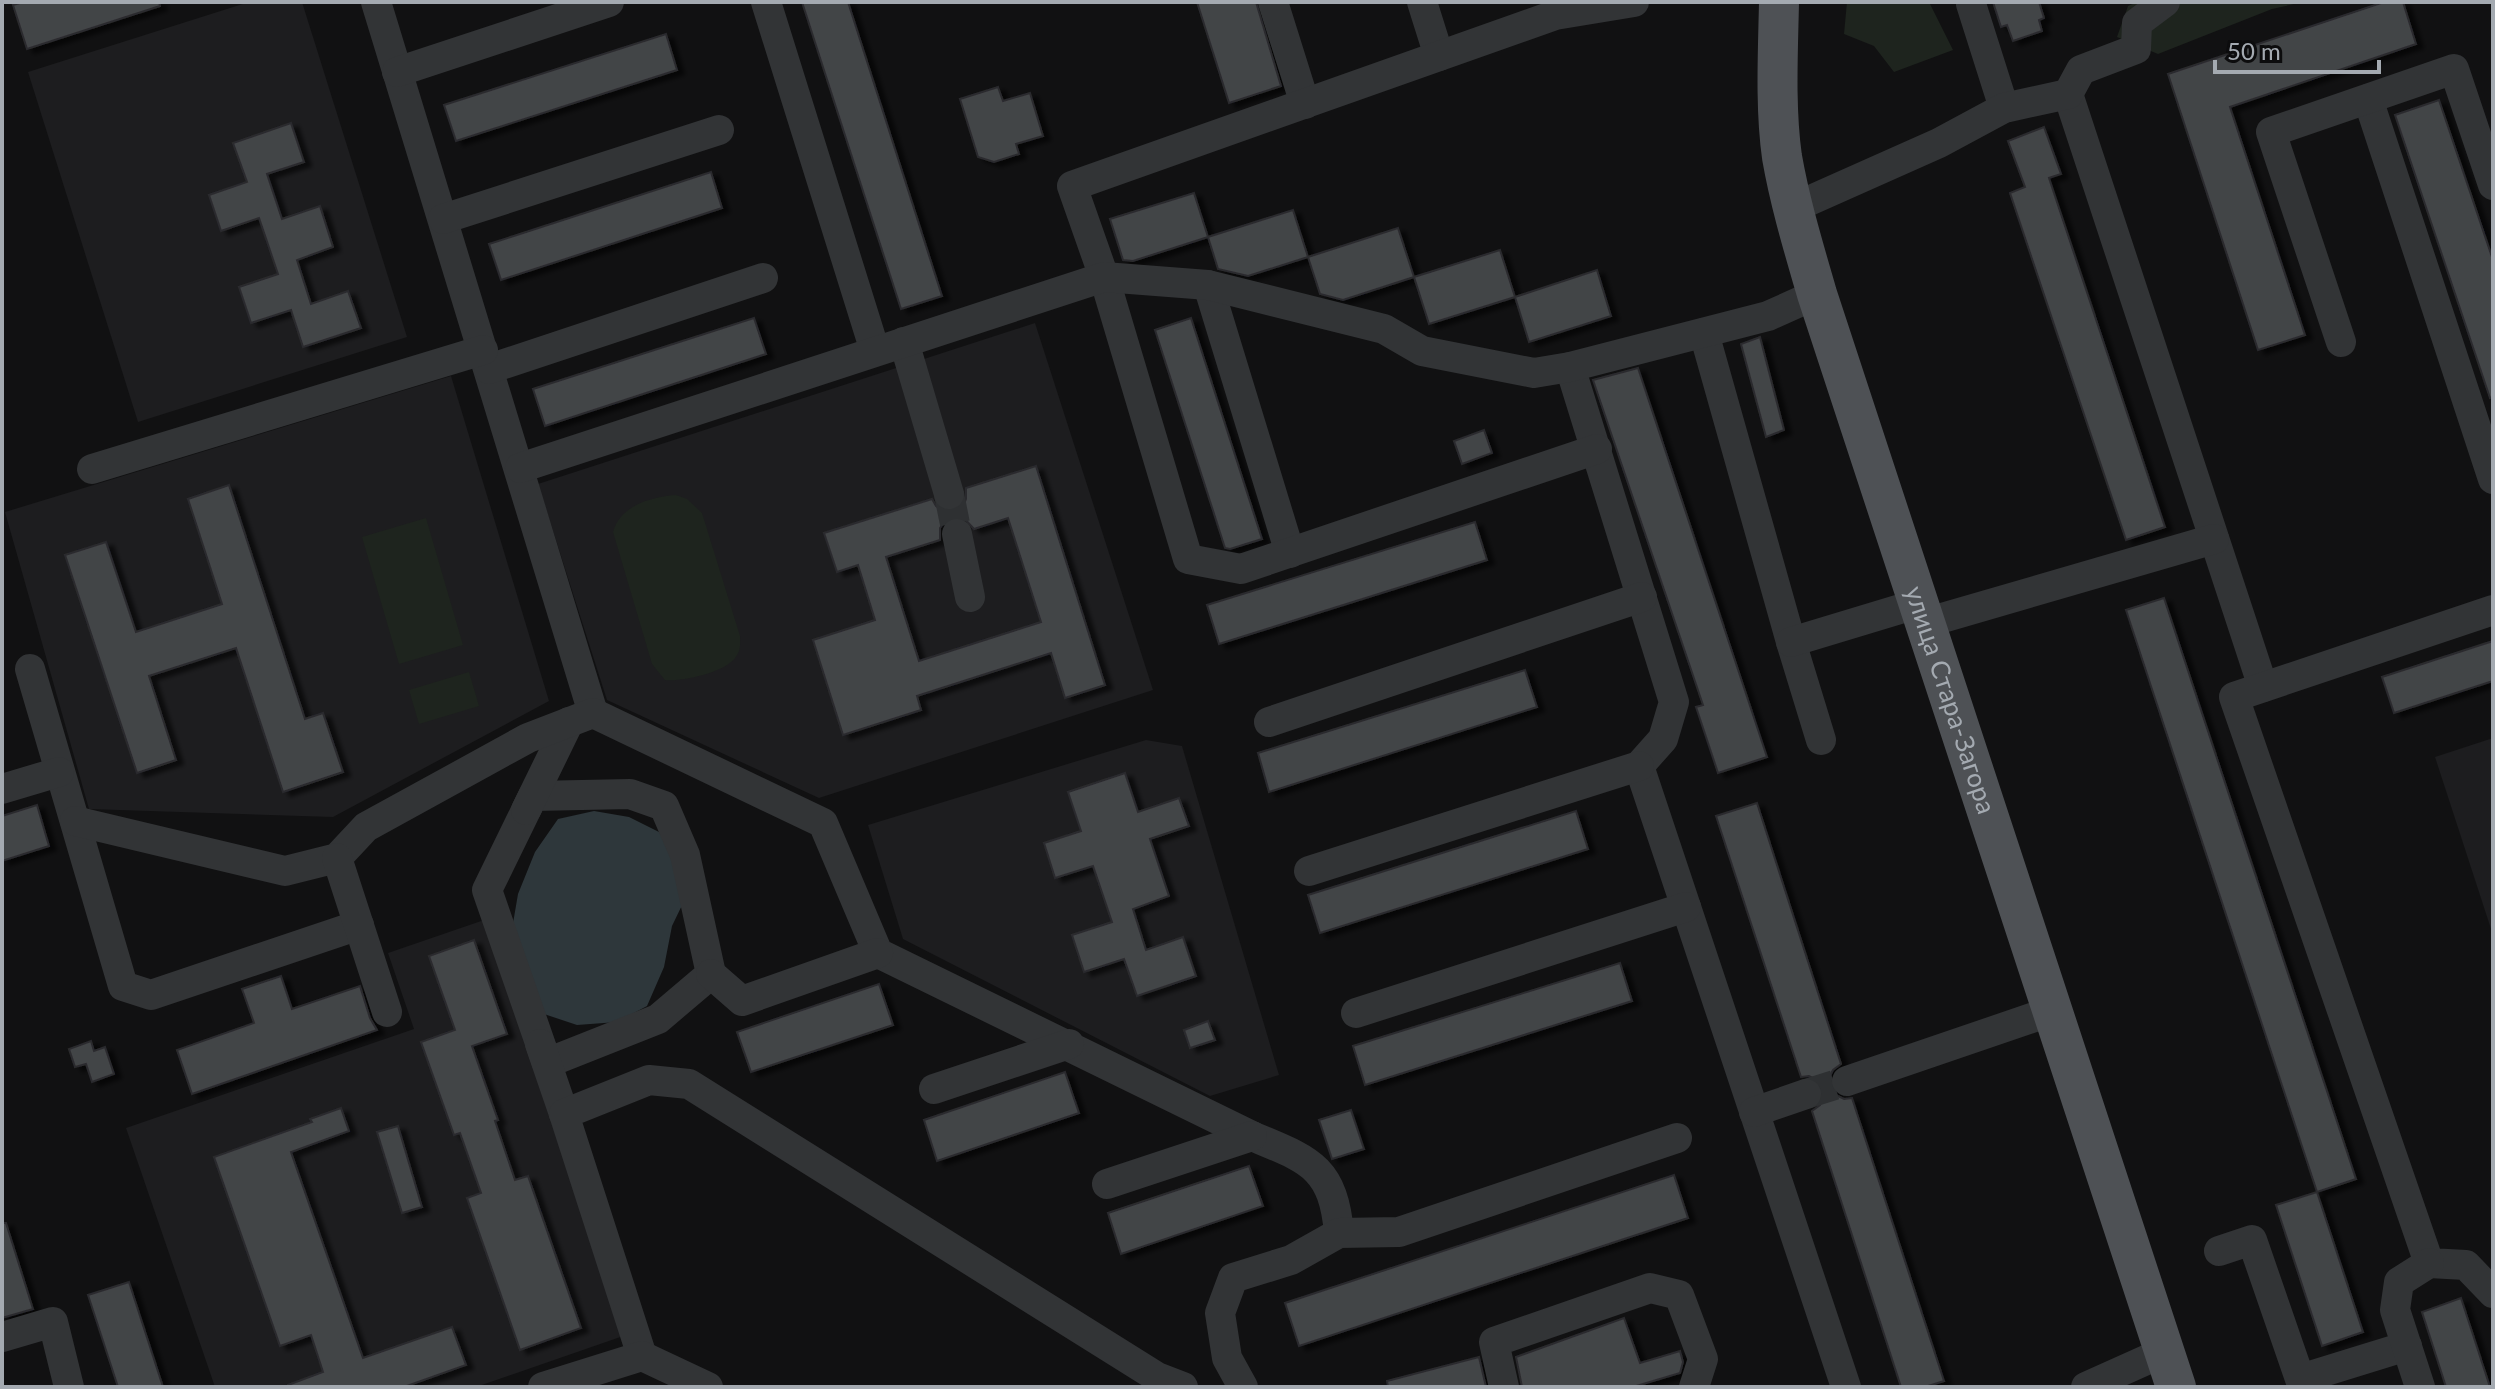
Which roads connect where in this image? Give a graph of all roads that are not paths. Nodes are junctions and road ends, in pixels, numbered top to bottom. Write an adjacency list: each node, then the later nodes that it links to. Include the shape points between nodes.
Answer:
1 (376, 2): 12 (street)
2 (609, 2): 12 (street)
3 (766, 2): 28 (street)
4 (1273, 2): 15 (street)
5 (1422, 2): 11 (street)
6 (1634, 2): 10 (street)
7 (1779, 2): 19 (main road, улица Стара-Загора, via 1782,154)
8 (2165, 2): 13 (street, via 2137,23 2136,49 2081,70)
9 (1971, 4): 16 (street)
10 (1553, 8): 11 (street)
11 (1439, 56): 15 (street)
12 (397, 72): 20 (street)
13 (2068, 94): 16 (street); 37 (street)
14 (2368, 99): 18 (street, via 2454,69); 27 (street, via 2271,132); 34 (street)
15 (1305, 104): 21 (street, via 1072,186)
16 (2004, 108): 19 (street)
17 (719, 130): 20 (street)
18 (2493, 185)
19 (1793, 208): 24 (main road, улица Стара-Загора)
20 (443, 219): 29 (street)
21 (1104, 277): 23 (street); 26 (street); 38 (street, via 1188,559 1241,569)
22 (763, 278): 29 (street)
23 (1208, 285): 30 (street, via 1384,329 1422,351 1534,373); 38 (street)
24 (1817, 294): 25 (street, via 1768,316); 42 (main road, улица Стара-Загора)
25 (1704, 333): 30 (street); 43 (street)
26 (904, 342): 28 (street); 35 (street)
27 (2341, 342)
28 (875, 351): 32 (street)
29 (486, 359): 32 (street); 33 (street)
30 (1570, 367): 31 (street)
31 (1597, 449): 38 (street); 40 (street)
32 (520, 468): 46 (street)
33 (92, 469)
34 (2493, 479)
35 (949, 494)
36 (957, 534): 39 (street)
37 (2214, 539): 42 (street); 45 (street)
38 (1290, 553)
39 (970, 597)
40 (1642, 597): 47 (street); 49 (street, via 1674,702 1663,739)
41 (2493, 610): 45 (street)
42 (1922, 613): 43 (street); 60 (main road, улица Стара-Загора)
43 (1791, 642): 48 (street)
44 (30, 669): 50 (street)
45 (2263, 687): 75 (street, via 2234,697)
46 (581, 717): 52 (street); 54 (street, via 528,738 366,827); 58 (street, via 823,823)
47 (1269, 722)
48 (1821, 740)
49 (1639, 766): 55 (street); 56 (street)
50 (59, 772): 51 (street); 53 (street)
51 (2, 789)
52 (533, 796): 59 (street, via 630,794 664,806 685,855); 64 (street, via 487,890)
53 (75, 821): 54 (street, via 285,871); 57 (street, via 123,986 151,995)
54 (337, 858): 57 (street)
55 (1309, 871)
56 (1686, 907): 62 (street); 68 (street)
57 (359, 925): 61 (street)
58 (878, 953): 59 (street, via 742,1001); 63 (street)
59 (711, 974): 64 (street, via 658,1019)
60 (2052, 1011): 65 (street); 80 (main road, улица Стара-Загора)
61 (387, 1012)
62 (1356, 1013)
63 (1069, 1044): 66 (street); 70 (street)
64 (547, 1063): 69 (street)
65 (1847, 1081)
66 (934, 1089)
67 (1806, 1094): 68 (street)
68 (1754, 1112): 88 (street)
69 (564, 1114): 79 (street); 84 (street, via 649,1080 689,1084 1144,1369)
70 (1252, 1136): 72 (street); 73 (street, via 1298,1155 1327,1180)
71 (1677, 1138): 73 (street, via 1399,1232)
72 (1107, 1184)
73 (1339, 1233): 85 (street, via 1291,1260 1233,1278 1220,1313 1227,1358)
74 (2219, 1251): 78 (street, via 2252,1240 2300,1379)
75 (2429, 1263): 76 (street, via 2466,1265); 78 (street, via 2399,1282 2395,1310)
76 (2493, 1293)
77 (2, 1337): 81 (street, via 53,1322)
78 (2407, 1346): 90 (street)
79 (642, 1356): 82 (street); 83 (street)
80 (2170, 1369): 89 (street)
81 (69, 1387)
82 (543, 1387)
83 (708, 1387)
84 (1183, 1387)
85 (1243, 1387)
86 (1504, 1387): 87 (street, via 1494,1342 1650,1288 1679,1295 1703,1359)
87 (1694, 1387)
88 (1846, 1387)
89 (2086, 1387)
90 (2420, 1387)

